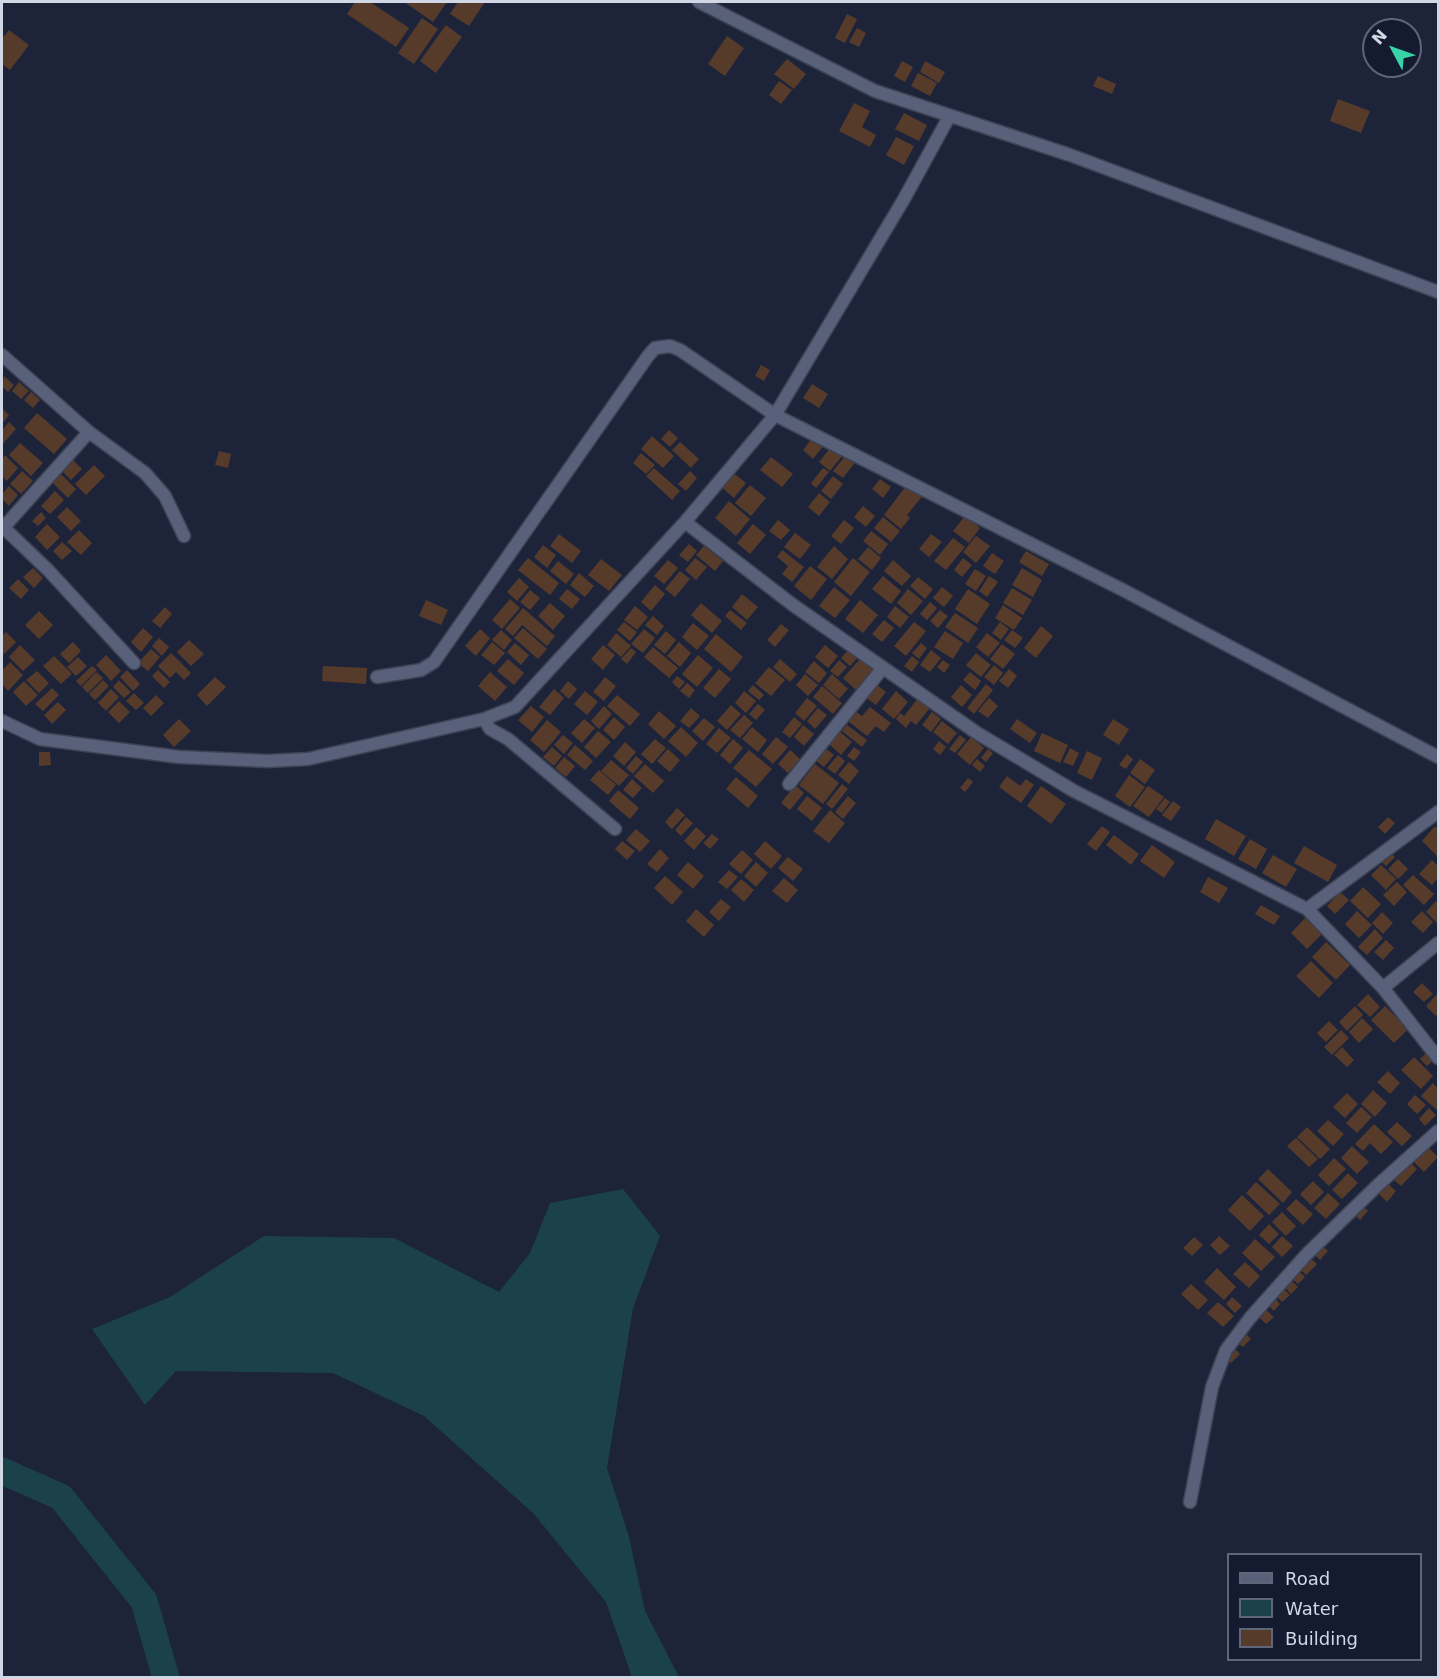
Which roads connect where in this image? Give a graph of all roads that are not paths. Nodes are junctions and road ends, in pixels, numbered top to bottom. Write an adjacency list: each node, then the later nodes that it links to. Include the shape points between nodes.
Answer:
1 (699, 2): 2 (street, via 875,91)
2 (949, 117): 3 (street, via 1070,155); 5 (street)
3 (1438, 292)
4 (2, 356): 6 (street)
5 (776, 412): 7 (street); 12 (street, via 680,350 670,346 655,348 440,655 421,670); 15 (street)
6 (89, 432): 8 (street); 9 (street, via 145,473 165,496)
7 (685, 522): 11 (street); 13 (street, via 515,707)
8 (2, 527): 10 (street, via 48,570)
9 (184, 536)
10 (134, 663)
11 (882, 669): 16 (street); 19 (street, via 977,733 1074,791)
12 (377, 677)
13 (484, 719): 14 (street, via 308,759 268,761 179,757 40,740); 18 (street, via 490,729 508,739)
14 (2, 721)
15 (1438, 757)
16 (789, 784)
17 (1438, 813): 19 (street)
18 (615, 829)
19 (1307, 909): 21 (street)
20 (1438, 943): 21 (street)
21 (1383, 988): 22 (street)
22 (1438, 1058)
23 (1438, 1131): 24 (street, via 1314,1246 1226,1350 1212,1387)
24 (1190, 1502)

